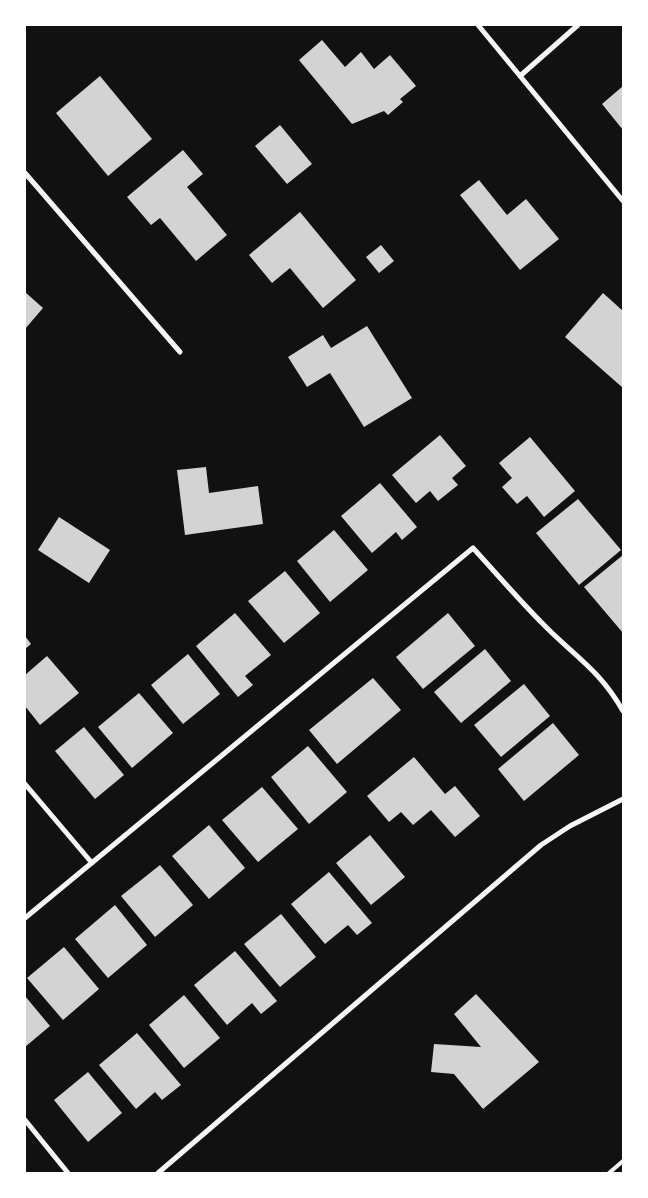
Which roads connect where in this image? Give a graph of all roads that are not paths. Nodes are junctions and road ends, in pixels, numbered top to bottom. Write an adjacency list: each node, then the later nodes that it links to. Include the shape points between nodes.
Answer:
1 (478, 25): 3 (street)
2 (578, 25): 3 (street)
3 (520, 76): 5 (street)
4 (25, 173): 6 (street)
5 (623, 201)
6 (180, 352)
7 (623, 711): 10 (street, via 594,670 544,626 473,548)
8 (25, 784): 10 (street)
9 (623, 799): 15 (street, via 541,845)
10 (92, 863): 11 (street)
11 (25, 918)
12 (25, 1120): 14 (street)
13 (623, 1161): 16 (lane)
14 (68, 1173)
15 (158, 1173)
16 (609, 1173)

